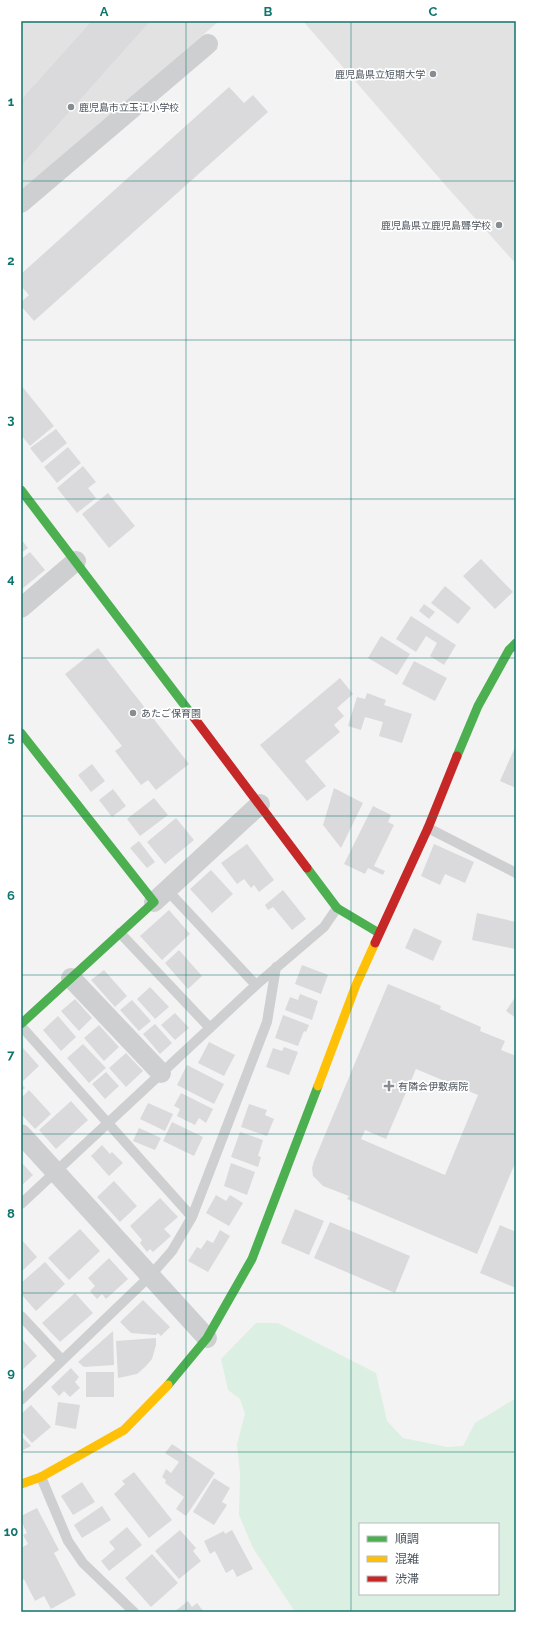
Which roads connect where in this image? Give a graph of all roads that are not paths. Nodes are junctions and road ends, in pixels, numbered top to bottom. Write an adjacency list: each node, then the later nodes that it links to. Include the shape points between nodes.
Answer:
1 (208, 44): 2 (street)
2 (21, 203)
3 (21, 490): 4 (street)
4 (76, 561): 5 (street); 8 (street)
5 (21, 608)
6 (516, 643): 9 (street, via 509,650 478,706)
7 (21, 733): 11 (street)
8 (260, 804): 11 (street); 12 (street)
9 (428, 828): 10 (lane); 14 (street)
10 (516, 873)
11 (160, 896): 13 (street); 17 (lane)
12 (337, 908): 14 (street); 15 (lane, via 324,927)
13 (120, 933): 16 (street); 19 (lane)
14 (379, 933): 28 (street, via 356,984 252,1260)
15 (276, 966): 17 (lane); 25 (lane, via 267,1022)
16 (71, 978): 18 (street); 20 (street)
17 (256, 985): 19 (lane)
18 (21, 1025): 21 (lane)
19 (210, 1028): 20 (lane)
20 (161, 1074): 21 (lane)
21 (108, 1123): 23 (lane); 25 (lane)
22 (21, 1134): 23 (street)
23 (56, 1172): 24 (lane); 26 (street)
24 (21, 1204)
25 (192, 1217): 26 (lane, via 172,1251)
26 (150, 1276): 28 (street); 29 (lane)
27 (21, 1316): 29 (lane)
28 (207, 1338): 31 (street, via 162,1392 124,1430)
29 (62, 1360): 30 (lane)
30 (21, 1400)
31 (41, 1477): 32 (street); 33 (lane, via 68,1541 83,1563)
32 (21, 1484)
33 (134, 1612)

